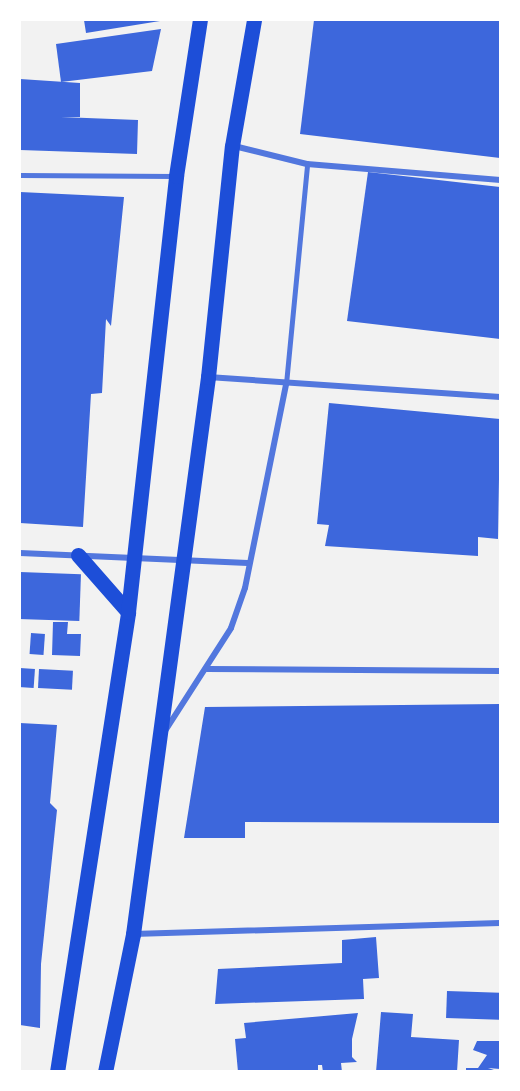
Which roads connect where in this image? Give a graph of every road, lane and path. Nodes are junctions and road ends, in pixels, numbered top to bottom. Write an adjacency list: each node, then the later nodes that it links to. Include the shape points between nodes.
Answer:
1 (200, 20): 6 (main road)
2 (254, 20): 3 (main road)
3 (232, 146): 4 (street); 8 (main road)
4 (307, 164): 7 (street); 9 (lane)
5 (20, 175): 6 (lane)
6 (176, 176): 13 (main road)
7 (501, 180)
8 (208, 377): 9 (street); 14 (main road)
9 (286, 384): 10 (street); 15 (street)
10 (501, 397)
11 (20, 553): 12 (street)
12 (78, 555): 13 (street); 16 (main road)
13 (133, 559): 14 (street); 16 (main road)
14 (182, 562): 15 (street); 19 (main road)
15 (248, 563): 17 (street, via 245,588 231,628)
16 (128, 612): 22 (main road)
17 (207, 669): 18 (street); 19 (street)
18 (501, 671)
19 (160, 739): 21 (main road)
20 (501, 923): 21 (street)
21 (133, 934): 23 (main road)
22 (57, 1071)
23 (105, 1071)

